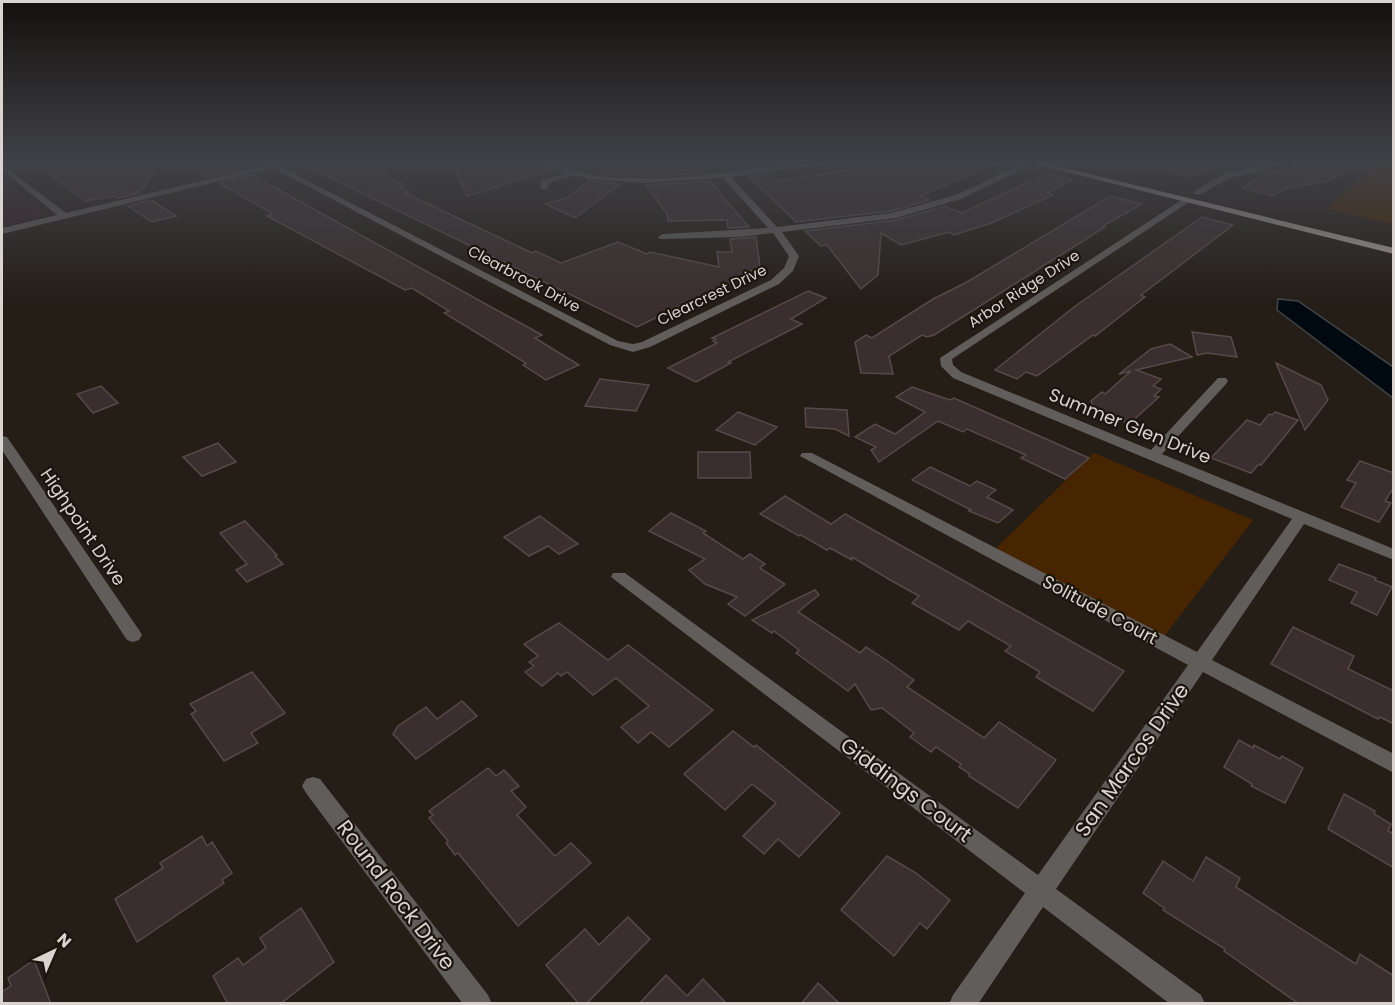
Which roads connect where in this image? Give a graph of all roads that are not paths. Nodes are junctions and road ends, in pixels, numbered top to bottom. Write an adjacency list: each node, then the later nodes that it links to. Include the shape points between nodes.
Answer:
1 (55, 209): 9 (street)
2 (94, 209): 9 (street)
3 (356, 209): 15 (street, Clearbrook Drive, via 619,346)
4 (756, 209): 10 (street, Clearcrest Drive)
5 (922, 209): 10 (street, via 894,216)
6 (1172, 209): 16 (street, Arbor Ridge Drive, via 946,358)
7 (1222, 209): 14 (main road)
8 (1262, 209): 13 (main road)
9 (64, 216): 11 (street)
10 (775, 230): 12 (street); 15 (street, Clearcrest Drive, via 794,256 789,269 775,282)
11 (2, 231)
12 (663, 237)
13 (1394, 241)
14 (1394, 251)
15 (633, 348)
16 (947, 366): 20 (street, Summer Glen Drive, via 957,375)
17 (1222, 381): 20 (street)
18 (2, 440): 24 (street, Highpoint Drive)
19 (807, 456): 25 (street, Solitude Court)
20 (1154, 456): 21 (street, Summer Glen Drive)
21 (1301, 517): 22 (street, Summer Glen Drive); 25 (street, San Marcos Drive)
22 (1394, 555)
23 (619, 577): 28 (street, Giddings Court)
24 (133, 634)
25 (1200, 662): 26 (street, Solitude Court); 28 (street, San Marcos Drive)
26 (1394, 764)
27 (313, 786): 29 (street, Round Rock Drive)
28 (1041, 891): 30 (street, San Marcos Drive); 31 (street, Giddings Court)
29 (479, 1004)
30 (962, 1004)
31 (1192, 1004)

